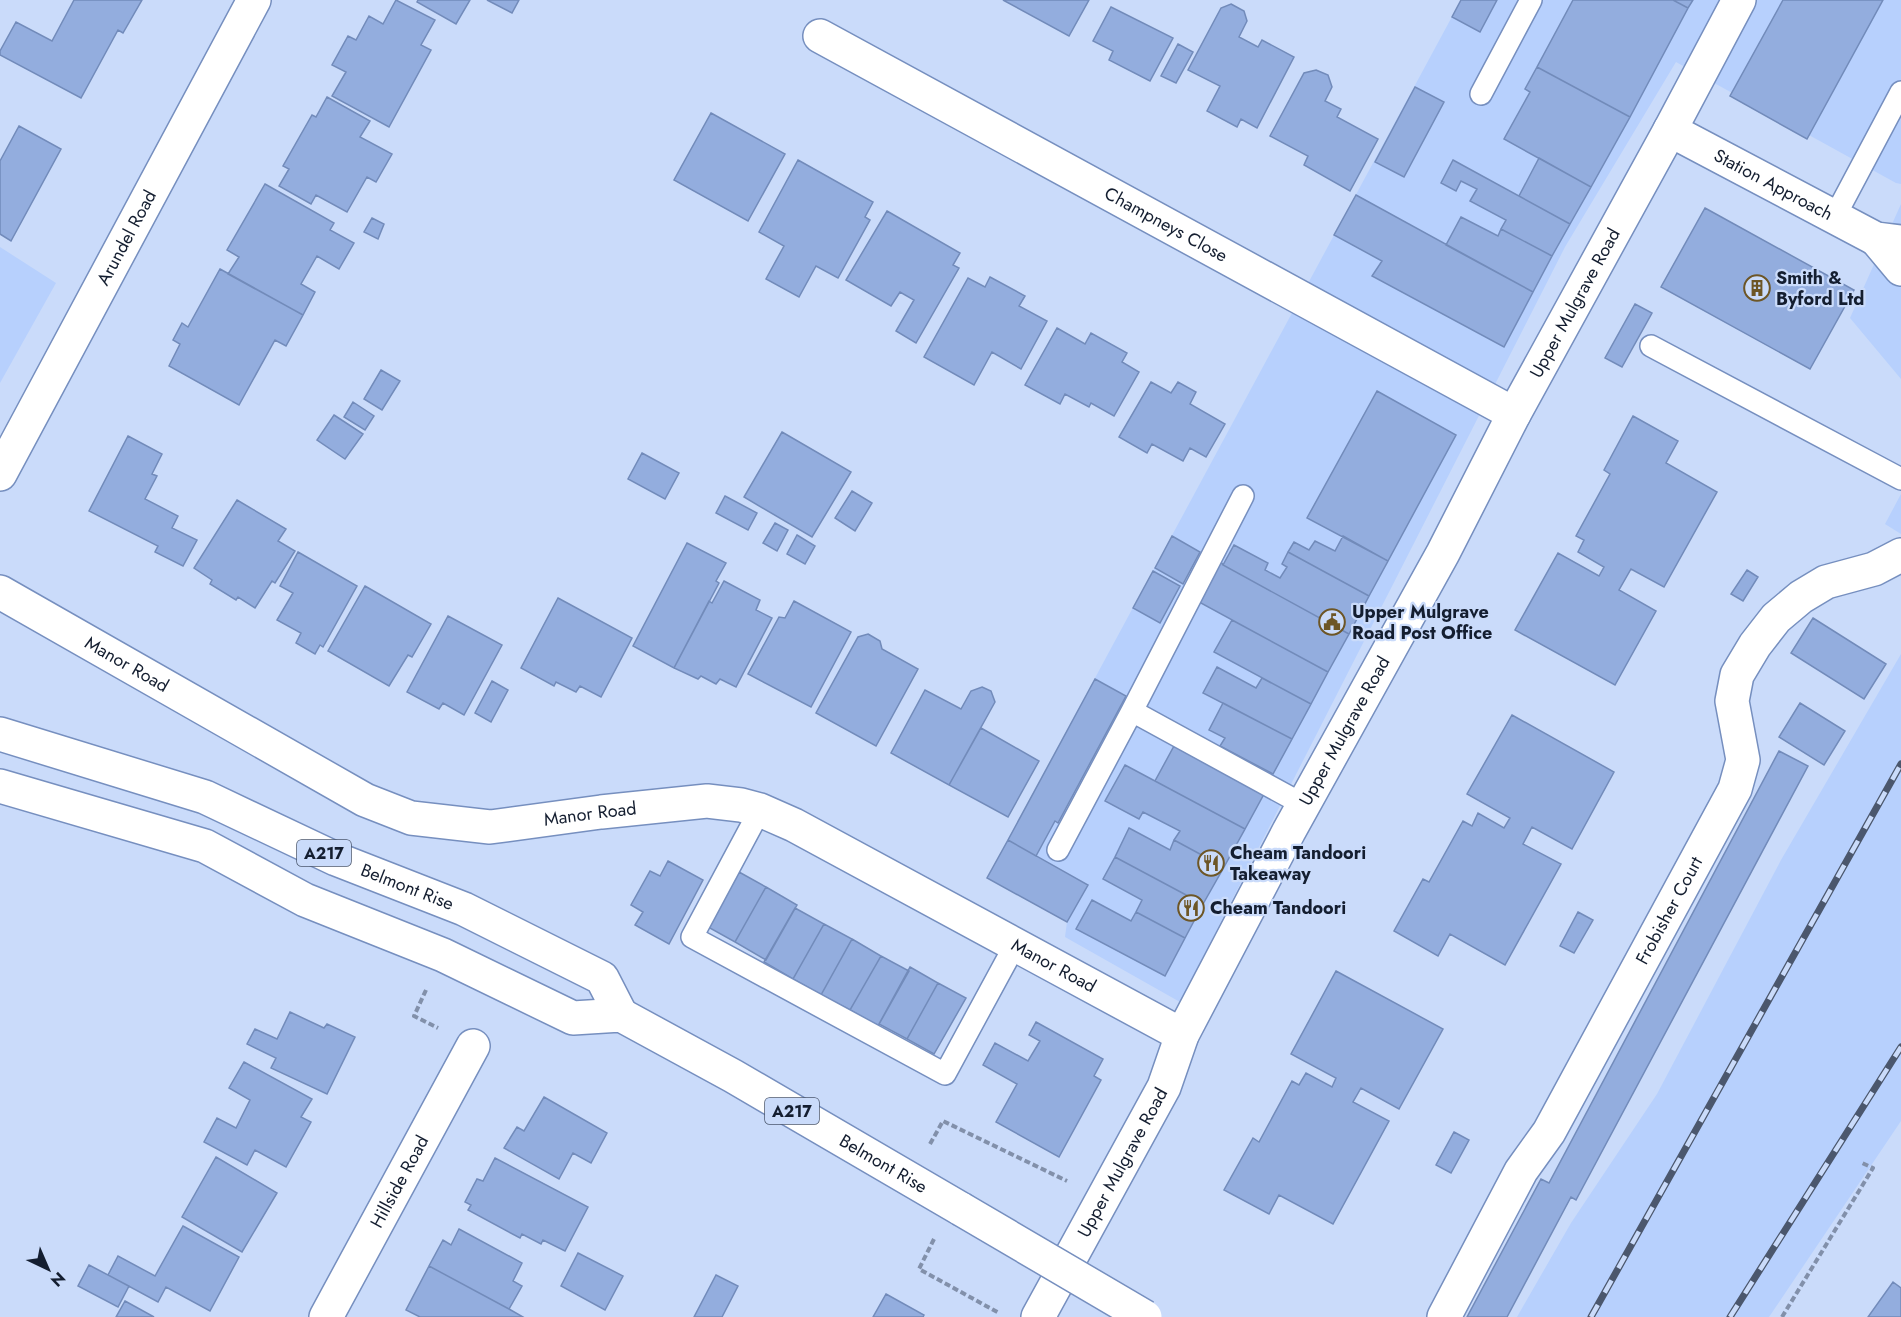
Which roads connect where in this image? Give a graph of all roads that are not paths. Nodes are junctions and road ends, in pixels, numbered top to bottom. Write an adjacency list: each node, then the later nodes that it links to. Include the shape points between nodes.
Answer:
1 (254, 0): 13 (main road, Arundel Road)
2 (1531, 0): 6 (lane)
3 (1739, 0): 7 (main road, Upper Mulgrave Road)
4 (820, 36): 12 (main road, Champneys Close)
5 (1901, 92): 8 (lane)
6 (1481, 94)
7 (1670, 130): 8 (main road, Station Approach); 12 (main road, Upper Mulgrave Road)
8 (1834, 218): 9 (main road, Station Approach)
9 (1888, 240): 10 (main road, Station Approach)
10 (1901, 269)
11 (1651, 346): 14 (lane)
12 (1514, 414): 21 (main road, Upper Mulgrave Road)
13 (0, 474)
14 (1901, 479)
15 (1243, 496): 18 (lane)
16 (1901, 555): 31 (main road, Frobisher Court, via 1874,569 1827,582 1801,597 1776,618 1737,675 1732,701 1743,760 1735,789 1549,1132 1521,1171)
17 (0, 592): 22 (main road, Manor Road, via 365,800 411,818 490,827 707,801)
18 (1132, 711): 21 (lane); 23 (lane)
19 (0, 734): 25 (main road, Belmont Rise / A217, via 205,797 336,859 464,909 602,978)
20 (0, 786): 25 (main road, A217, via 206,846 305,900 443,955 573,1018)
21 (1304, 805): 26 (main road, Upper Mulgrave Road)
22 (760, 810): 24 (main road, Manor Road); 24 (lane, via 692,937 945,1074)
23 (1058, 850)
24 (1015, 945): 26 (main road, Manor Road)
25 (621, 1015): 30 (main road, Belmont Rise / A217, bridge, via 733,1076)
26 (1182, 1035): 28 (main road, Upper Mulgrave Road, via 1164,1087)
27 (473, 1046): 29 (main road, Hillside Road)
28 (1040, 1313)
29 (326, 1317)
30 (1145, 1317)
31 (1444, 1317)

